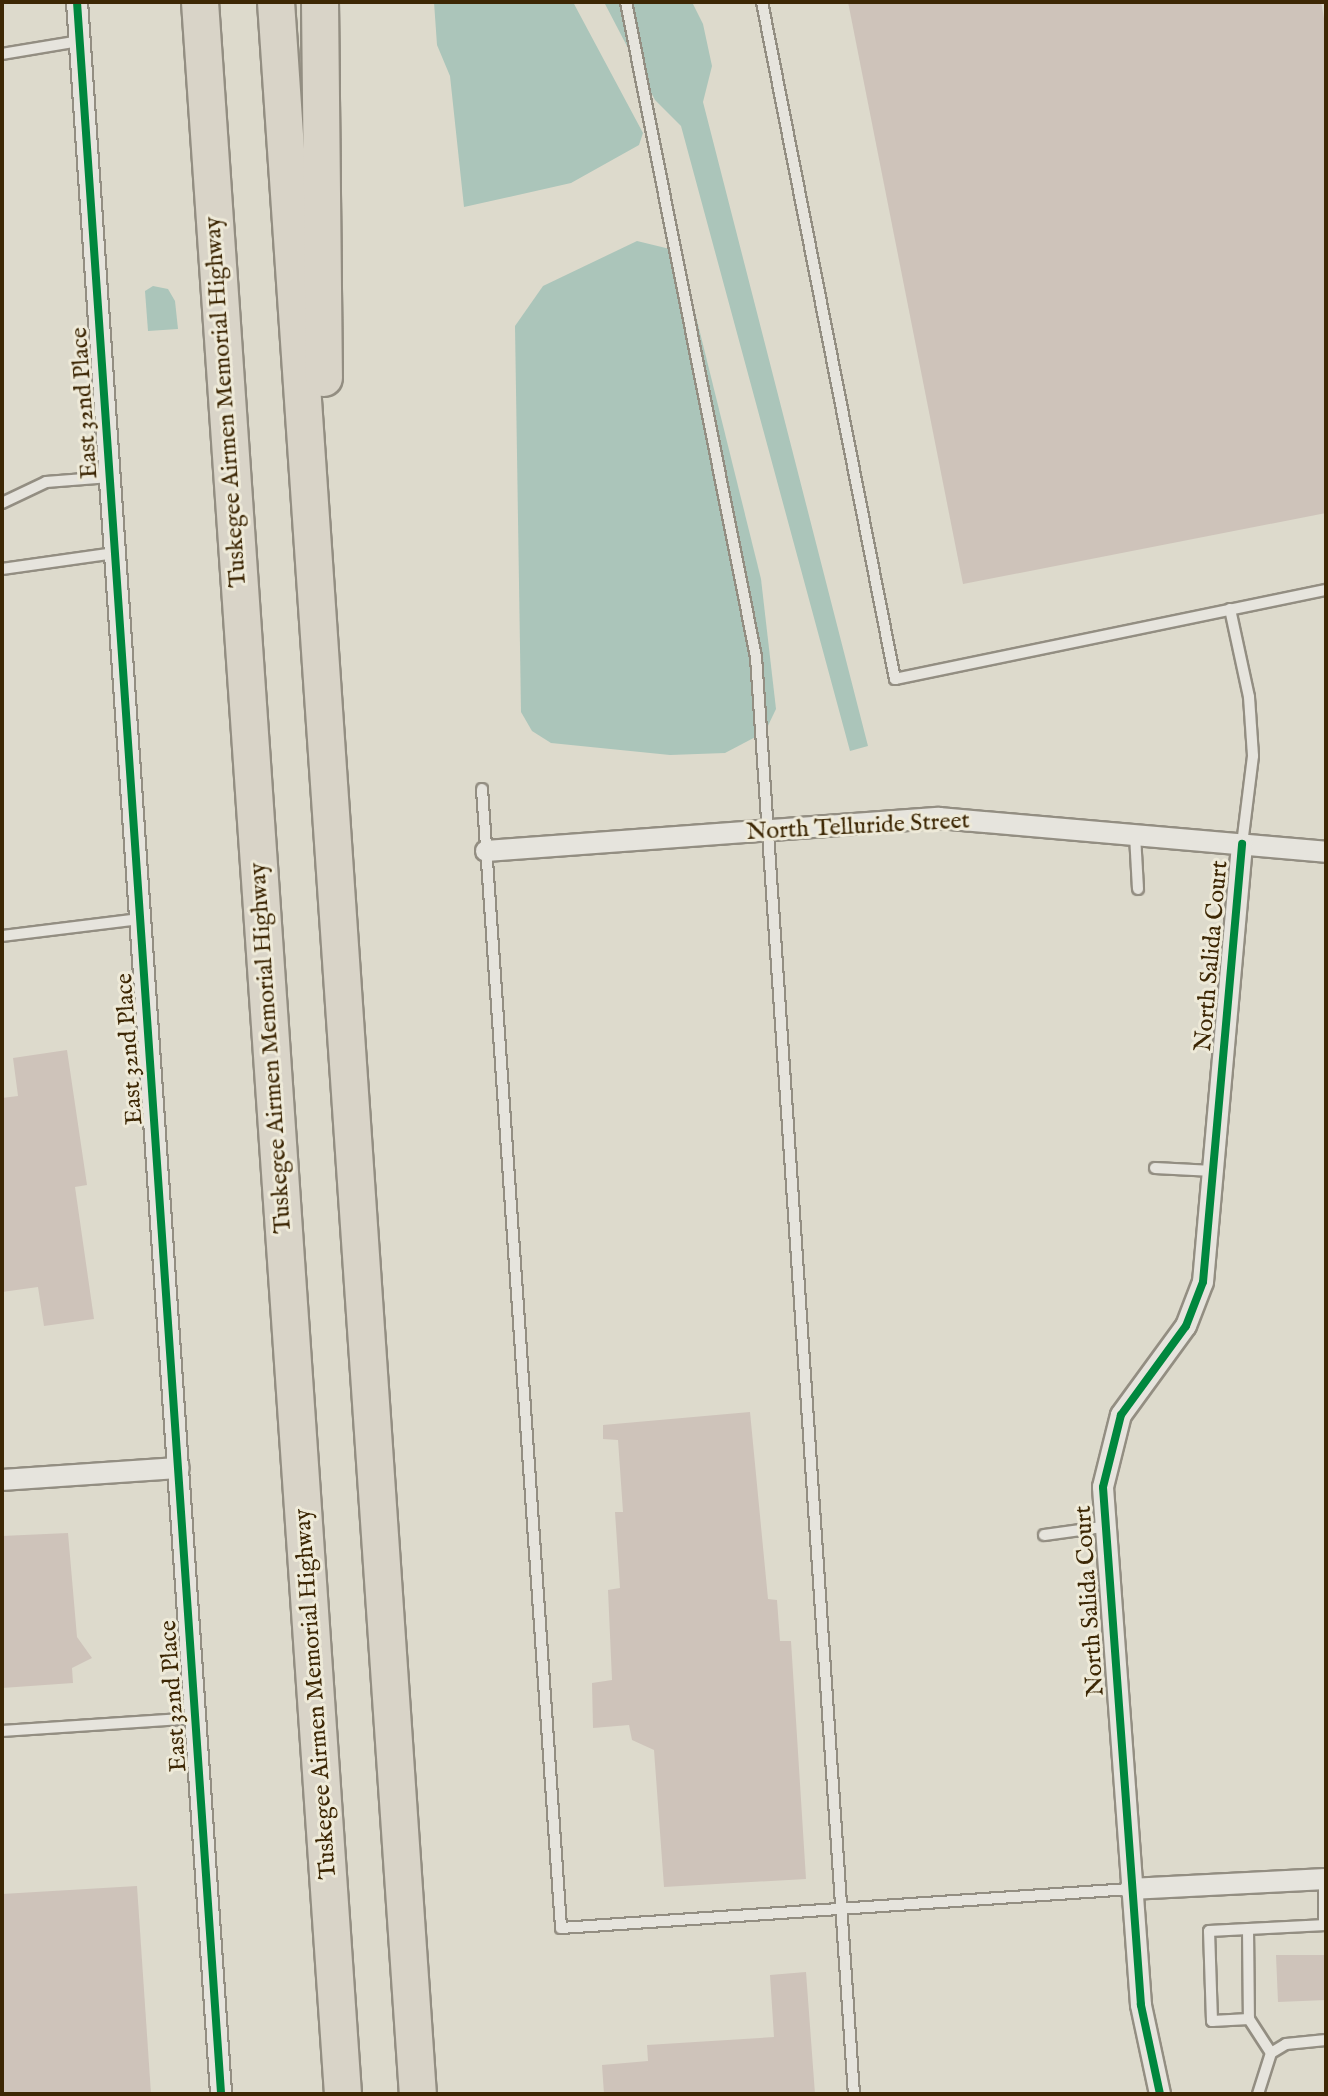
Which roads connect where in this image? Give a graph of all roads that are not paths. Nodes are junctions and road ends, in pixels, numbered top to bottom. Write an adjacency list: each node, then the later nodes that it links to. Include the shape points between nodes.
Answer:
1 (77, 2): 8 (street, East 32nd Place)
2 (178, 2): 15 (highway)
3 (200, 2): 15 (highway, Tuskegee Airmen Memorial Highway)
4 (276, 2): 17 (highway)
5 (320, 2): 17 (highway)
6 (626, 2): 19 (lane, via 745,581)
7 (762, 2): 16 (lane, via 895,679)
8 (80, 41): 9 (lane); 10 (street, East 32nd Place)
9 (2, 54)
10 (110, 477): 11 (lane, via 46,482); 12 (street, East 32nd Place)
11 (2, 503)
12 (115, 553): 13 (lane); 25 (street, East 32nd Place)
13 (2, 569)
14 (1326, 590): 16 (lane)
15 (239, 593): 44 (highway, Tuskegee Airmen Memorial Highway)
16 (1230, 609): 21 (lane, via 1249,697 1253,756)
17 (328, 752): 45 (highway)
18 (482, 789): 22 (lane)
19 (770, 830): 20 (street, North Telluride Street, via 939,818); 22 (street, North Telluride Street); 37 (lane)
20 (1135, 835): 21 (street, North Telluride Street); 24 (lane)
21 (1242, 844): 23 (street, North Telluride Street); 28 (street, North Salida Court)
22 (486, 851): 37 (lane, via 561,1928)
23 (1326, 852)
24 (1138, 889)
25 (141, 919): 26 (lane); 29 (street, East 32nd Place)
26 (2, 936)
27 (1155, 1168): 28 (lane)
28 (1213, 1171): 31 (street, North Salida Court, via 1196,1304 1112,1434)
29 (179, 1468): 30 (street); 33 (street, East 32nd Place)
30 (2, 1480)
31 (1102, 1527): 32 (lane); 36 (street, North Salida Court)
32 (1044, 1535)
33 (196, 1718): 34 (lane); 43 (street, East 32nd Place)
34 (2, 1731)
35 (1325, 1879): 36 (street); 38 (lane)
36 (1130, 1889): 37 (lane); 47 (street, North Salida Court, via 1141,2005)
37 (843, 1908): 46 (lane)
38 (1325, 1925): 39 (lane)
39 (1248, 1929): 40 (lane); 40 (lane, via 1209,1931 1212,2021)
40 (1249, 2019): 42 (lane)
41 (1326, 2040): 42 (lane, via 1286,2044)
42 (1271, 2053): 48 (lane)
43 (221, 2094)
44 (343, 2094)
45 (418, 2094)
46 (854, 2094)
47 (1160, 2094)
48 (1258, 2094)

